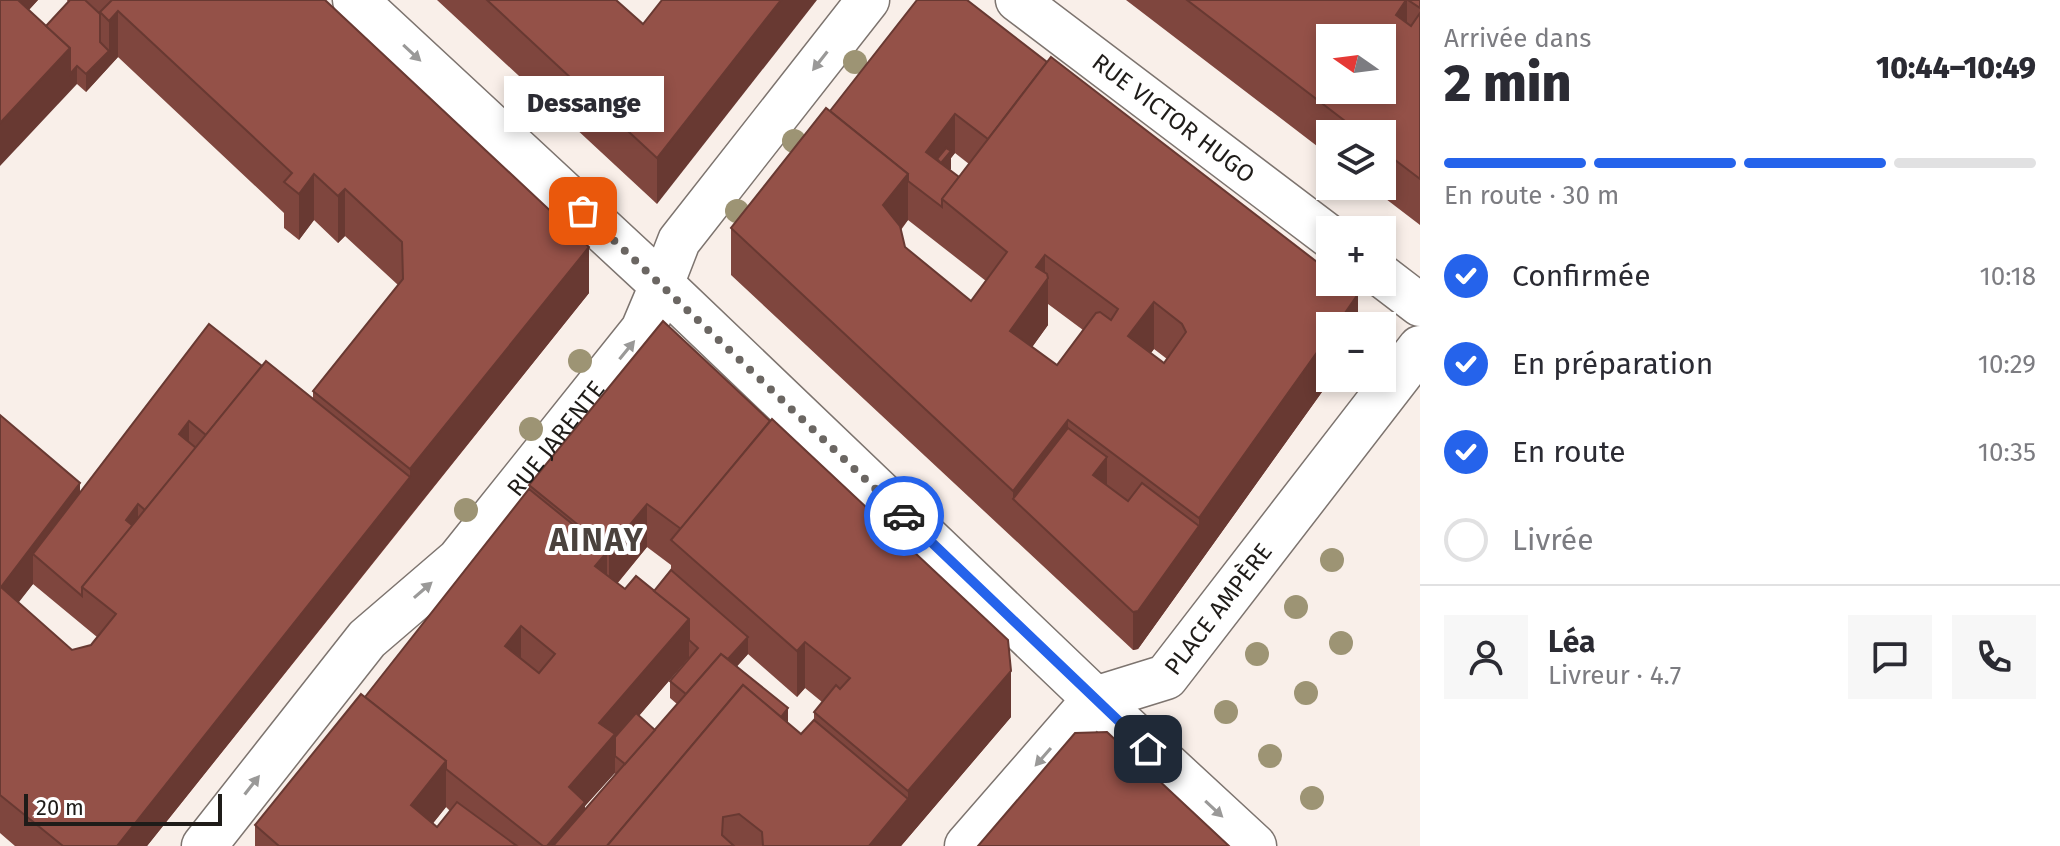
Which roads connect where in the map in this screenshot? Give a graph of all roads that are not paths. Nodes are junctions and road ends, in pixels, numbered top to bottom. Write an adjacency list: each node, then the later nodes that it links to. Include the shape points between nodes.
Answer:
1 (355, 0): 5 (street, one-way to 5)
2 (868, 0): 5 (street, RUE JARENTE, one-way to 5, via 679,241)
3 (1017, 0): 4 (street, RUE VICTOR HUGO)
4 (1316, 226)
5 (662, 285): 9 (street); 10 (street, RUE JARENTE, one-way to 5, via 367,639 459,560 643,330)
6 (1396, 287): 7 (street)
7 (1420, 305)
8 (1420, 348): 9 (street, PLACE AMPÈRE, via 1166,677)
9 (1095, 699): 11 (street, one-way to 11); 12 (street, one-way to 12)
10 (204, 846)
11 (967, 846)
12 (1254, 846)

